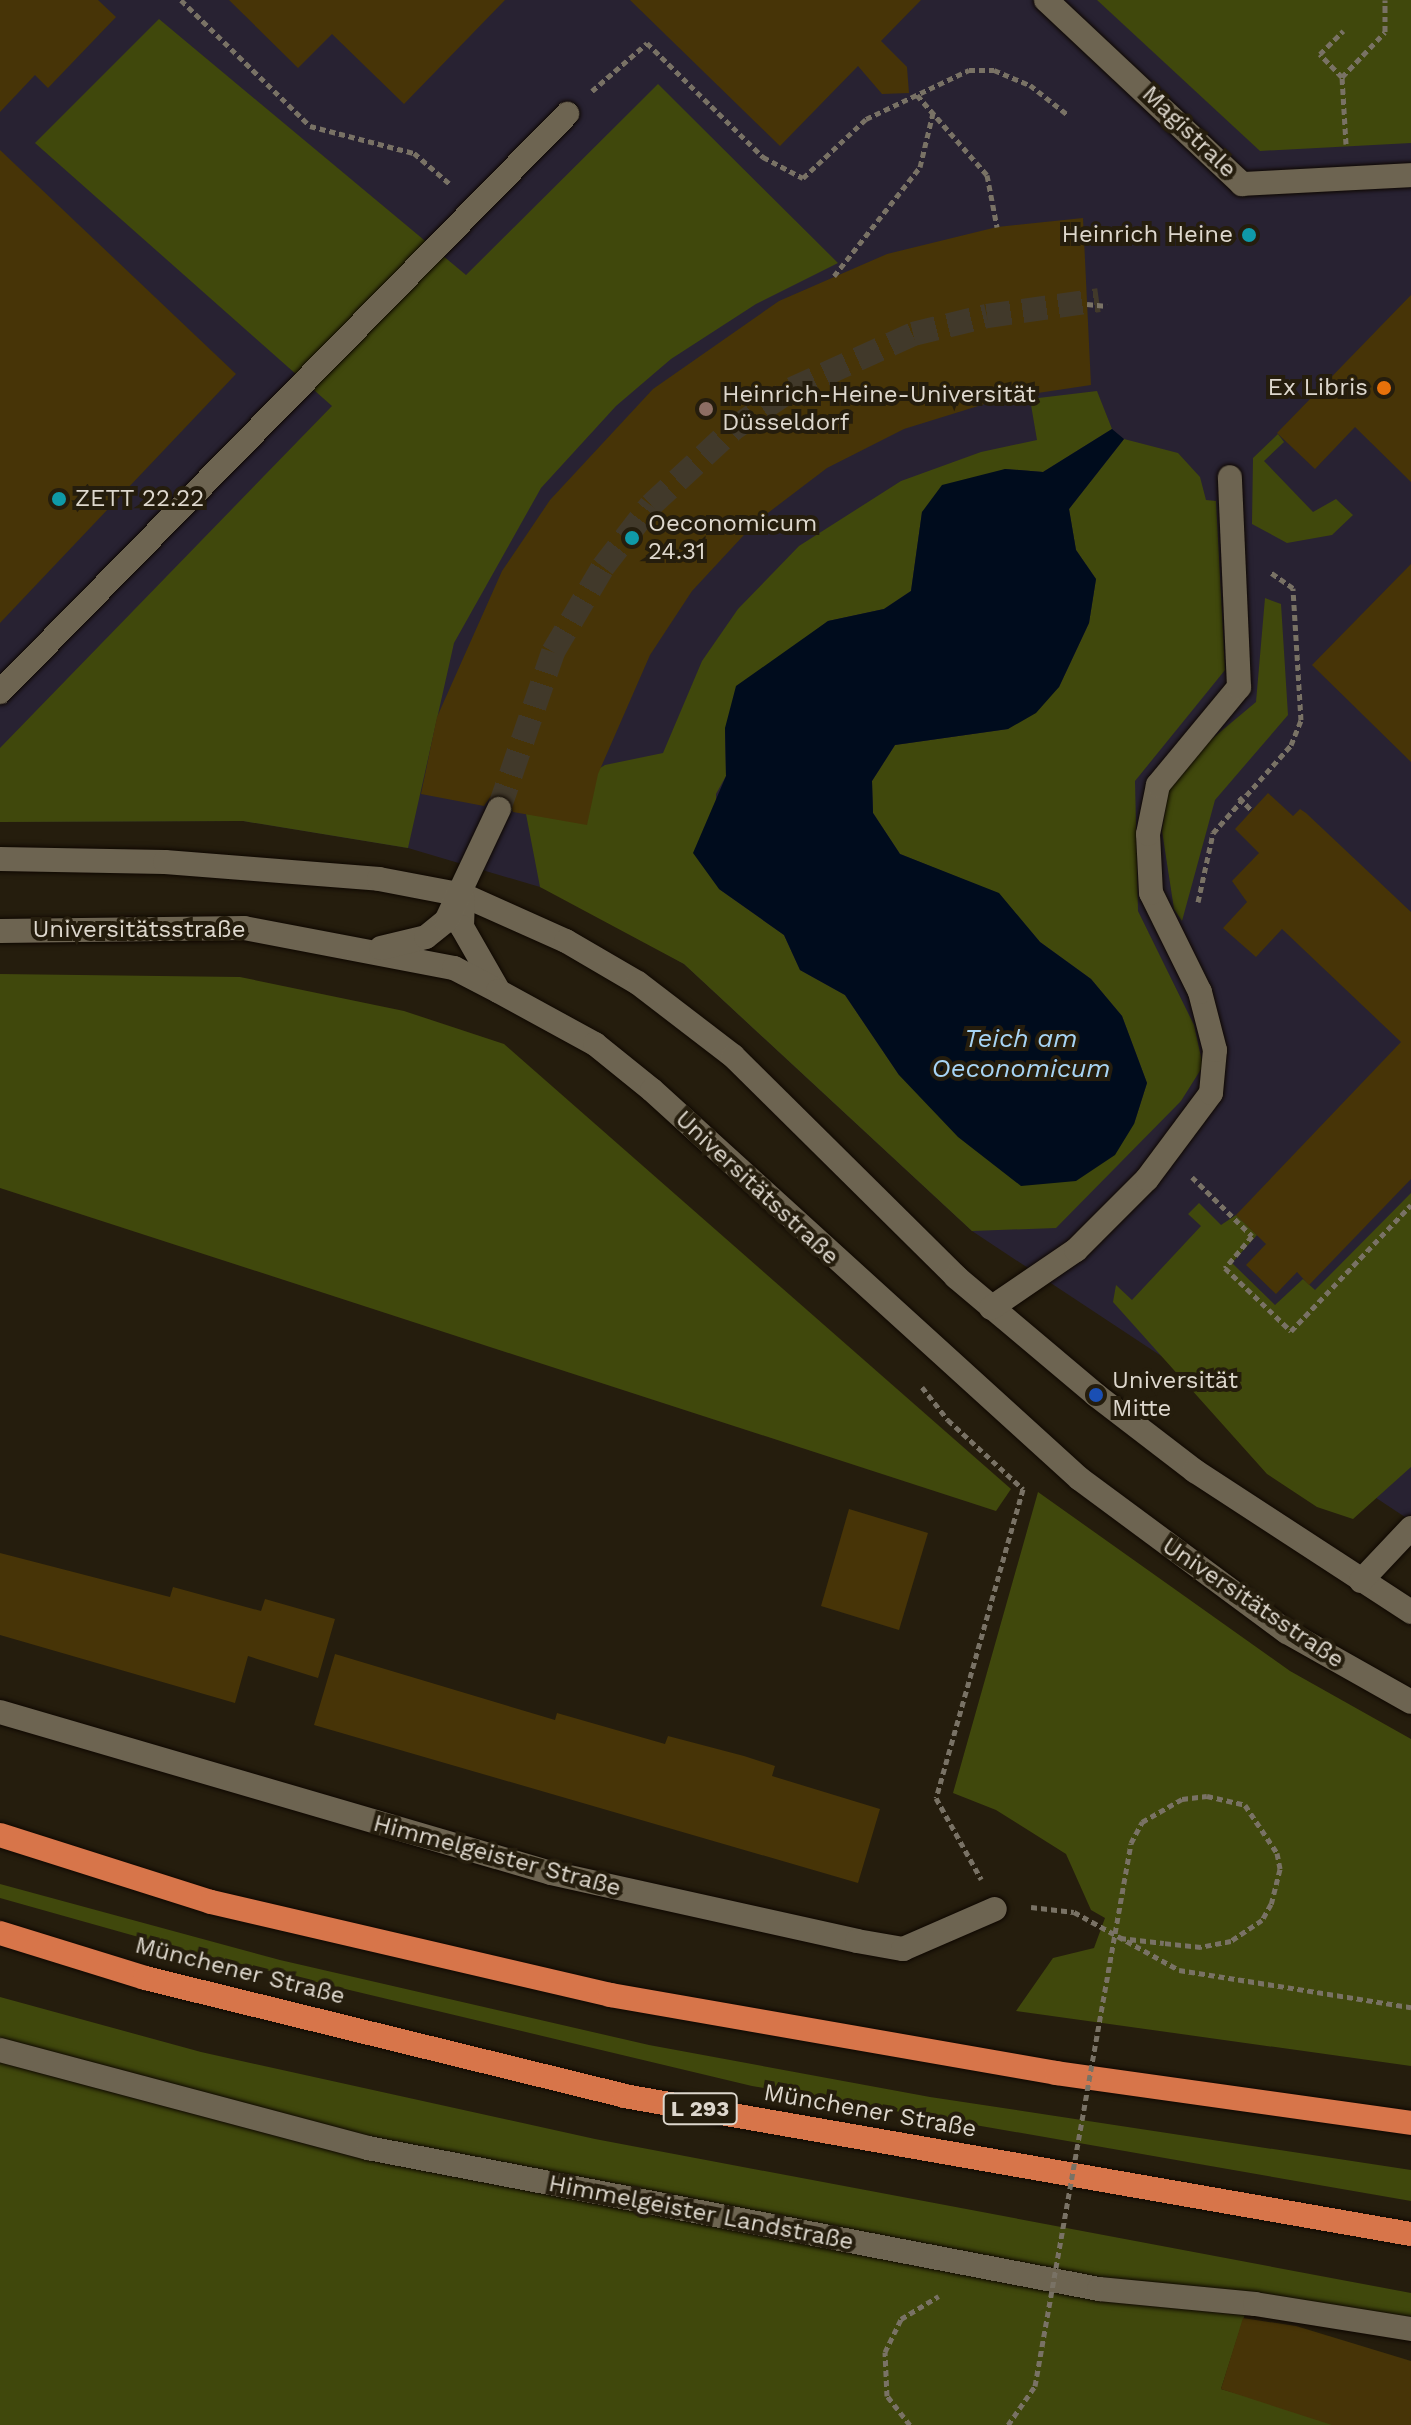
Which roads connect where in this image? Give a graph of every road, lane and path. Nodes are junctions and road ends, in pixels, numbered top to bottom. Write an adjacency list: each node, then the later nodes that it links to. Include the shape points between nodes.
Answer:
1 (181, 0): 12 (path, via 310,126 414,153)
2 (1046, 0): 11 (street, Magistrale, via 1242,184)
3 (1385, 0): 5 (path, via 1385,32)
4 (1343, 31): 5 (path, via 1320,54)
5 (1342, 77): 10 (path)
6 (917, 95): 7 (path); 8 (path, via 866,119 803,178 763,157 647,43); 9 (path, via 969,70 994,70 1030,85)
7 (933, 113): 13 (path, via 987,175); 14 (path, via 920,167)
8 (567, 114): 12 (street)
9 (1068, 115)
10 (1346, 145)
11 (1411, 175)
12 (476, 206): 18 (street)
13 (997, 227)
14 (834, 276)
15 (1087, 304): 16 (path)
16 (1107, 306)
17 (1230, 477): 29 (street, via 1239,687 1158,785 1150,807 1151,893 1200,992 1215,1050 1211,1093)
18 (0, 692)
19 (1239, 797): 21 (path)
20 (499, 809): 24 (street)
21 (1252, 811)
22 (0, 859): 24 (street, via 180,863 379,879)
23 (1204, 861): 25 (path)
24 (463, 895): 27 (street, via 446,921 426,937); 28 (street, via 462,927); 31 (street, via 614,969 733,1056)
25 (1196, 912)
26 (0, 931): 27 (street, Universitätsstraße, via 244,928)
27 (375, 949): 28 (street, Universitätsstraße, via 454,968)
28 (498, 991): 36 (street, Universitätsstraße, via 595,1044 652,1090 1080,1479 1287,1632)
29 (1169, 1153): 30 (path, via 1252,1236 1225,1268 1291,1331); 31 (street, via 1076,1250)
30 (1411, 1205)
31 (991, 1308): 34 (street, via 1195,1471)
32 (919, 1380): 39 (path, via 929,1401 1023,1489 936,1798 965,1841)
33 (1411, 1528): 34 (street)
34 (1361, 1581): 35 (street)
35 (1411, 1612)
36 (1411, 1702)
37 (0, 1712): 39 (street, Himmelgeister Straße, via 551,1873 857,1941 903,1949)
38 (0, 1835): 44 (highway, via 211,1902 610,1995 1056,2073)
39 (995, 1909): 41 (path, via 1074,1912)
40 (0, 1933): 45 (highway, Münchener Straße / L 293, via 145,1978 624,2096)
41 (1115, 1938): 42 (path, via 1179,1970); 49 (path, bridge, via 1201,1947 1231,1941 1262,1920 1280,1869 1277,1853 1245,1805 1207,1796 1182,1799 1142,1822 1131,1843 1035,2386)
42 (1411, 2007)
43 (0, 2050): 47 (street, Himmelgeister Landstraße, via 368,2148 1099,2289 1255,2304)
44 (1411, 2123)
45 (1411, 2234)
46 (946, 2294): 48 (path, via 914,2309 888,2340 887,2396)
47 (1411, 2329)
48 (910, 2425)
49 (1008, 2425)

